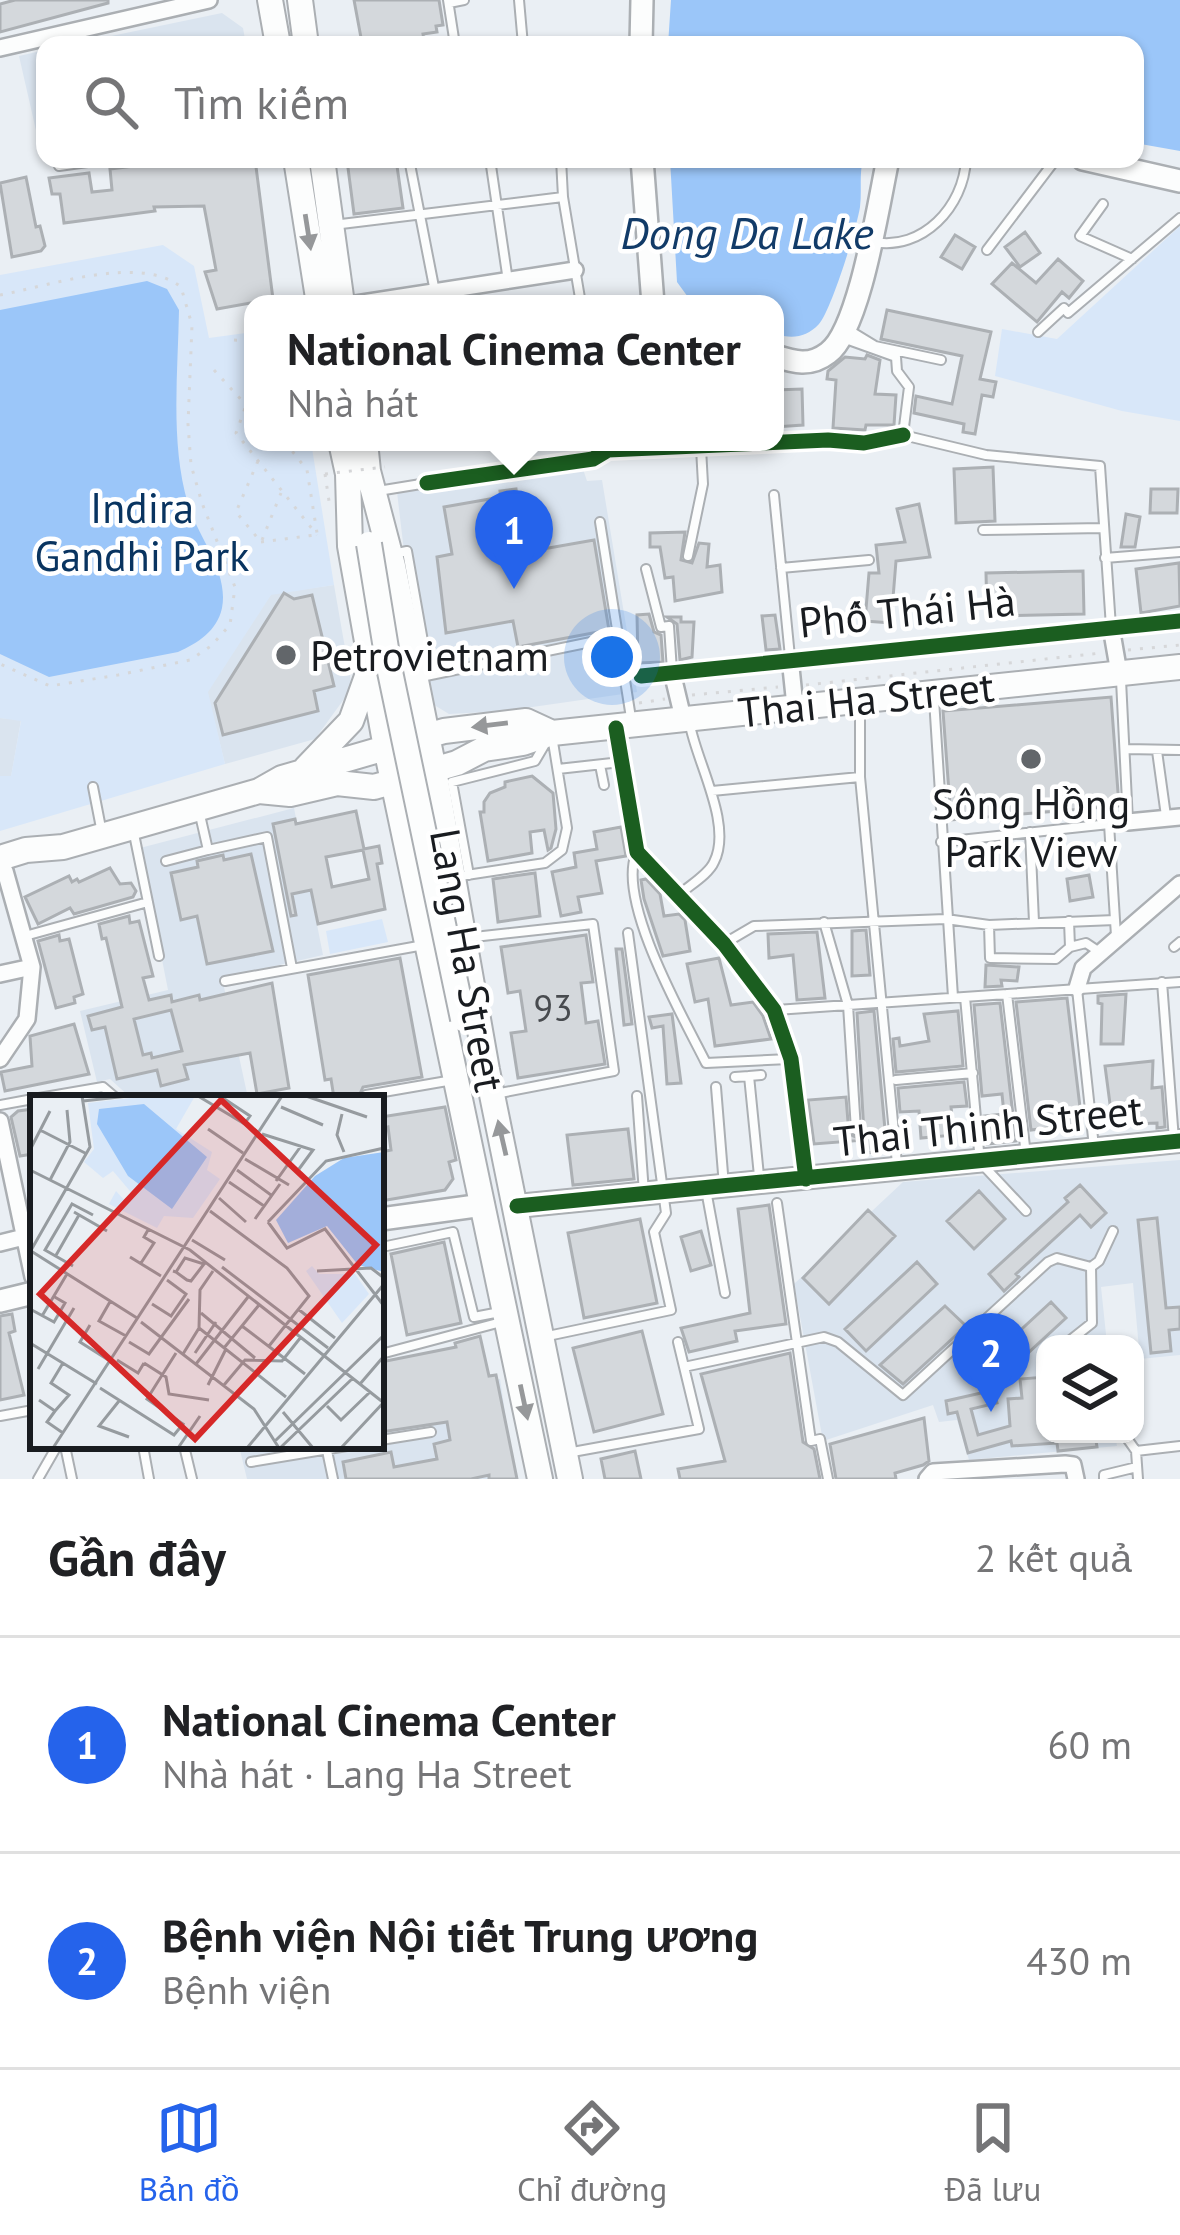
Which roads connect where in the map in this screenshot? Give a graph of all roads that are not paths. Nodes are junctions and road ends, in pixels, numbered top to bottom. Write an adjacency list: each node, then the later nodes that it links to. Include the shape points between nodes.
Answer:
1 (209, 0): 7 (street)
2 (270, 0): 10 (main road)
3 (300, 0): 11 (main road)
4 (464, 0): 8 (lane)
5 (519, 0): 13 (lane)
6 (642, 0): 14 (street)
7 (186, 2): 9 (street)
8 (448, 2): 12 (lane)
9 (75, 36)
10 (276, 36)
11 (305, 36)
12 (454, 36)
13 (522, 36)
14 (641, 36)
15 (36, 43): 16 (street)
16 (0, 48)
17 (297, 168): 40 (main road, one-way to 40)
18 (323, 168): 33 (main road)
19 (410, 168): 31 (lane)
20 (491, 168): 30 (lane)
21 (562, 168): 28 (lane)
22 (643, 168): 44 (street)
23 (886, 168): 34 (street)
24 (965, 168): 34 (lane, via 961,192 919,238 895,246)
25 (1050, 168): 35 (lane)
26 (1123, 168): 27 (street)
27 (1180, 181)
28 (562, 197): 30 (lane); 37 (lane)
29 (1103, 204): 36 (lane, via 1079,235)
30 (497, 205): 31 (lane); 38 (lane)
31 (418, 215): 33 (lane); 39 (lane)
32 (1180, 218): 36 (lane)
33 (332, 226): 41 (main road)
34 (870, 242): 46 (street)
35 (987, 250)
36 (1132, 259): 45 (lane)
37 (575, 270): 38 (street); 43 (lane)
38 (508, 281): 39 (street)
39 (435, 292): 42 (street)
40 (318, 295)
41 (341, 295)
42 (415, 295)
43 (579, 295)
44 (652, 295)
45 (1038, 332)
46 (843, 333): 47 (street, via 830,352 801,364); 48 (lane); 49 (lane, via 896,357 910,387)
47 (784, 359)
48 (941, 360)
49 (903, 435): 50 (street); 59 (lane, via 986,455 1100,466)
50 (784, 443)
51 (346, 451): 55 (main road, Lang Ha Street)
52 (364, 451): 55 (main road, Lang Ha Street)
53 (602, 451): 56 (street, via 593,459)
54 (701, 451): 63 (lane)
55 (361, 476): 56 (lane); 61 (main road); 72 (main road, Lang Ha Street, via 350,546)
56 (427, 483)
57 (774, 495): 66 (lane)
58 (600, 522): 70 (lane)
59 (1102, 528): 60 (lane); 64 (lane)
60 (983, 530)
61 (380, 549): 77 (main road, Lang Ha Street); 148 (main road, bridge, via 389,667)
62 (1180, 552): 64 (lane)
63 (688, 556)
64 (1105, 558): 69 (lane)
65 (869, 560): 66 (lane)
66 (782, 568): 71 (lane)
67 (646, 569): 75 (lane, via 661,627 669,626)
68 (1180, 621): 69 (street, Phố Thái Hà)
69 (1111, 627): 71 (street, Phố Thái Hà); 73 (street)
70 (620, 636): 77 (lane); 83 (lane)
71 (790, 658): 75 (street, Phố Thái Hà); 80 (street)
72 (372, 660): 78 (main road, Lang Ha Street); 94 (main road, via 351,721)
73 (1116, 662): 74 (main road, Thai Ha Street); 79 (main road, Thai Ha Street); 87 (lane)
74 (1180, 667)
75 (672, 673): 76 (street, Phố Thái Hà); 82 (street)
76 (640, 676)
77 (421, 677): 78 (main road); 85 (main road, Lang Ha Street)
78 (377, 689): 86 (main road, Lang Ha Street)
79 (934, 692): 81 (main road, Thai Ha Street); 110 (lane)
80 (794, 696): 81 (main road, Thai Ha Street); 82 (main road, Thai Ha Street)
81 (860, 700): 95 (lane)
82 (684, 711): 83 (main road, Thai Ha Street); 100 (lane)
83 (626, 719): 84 (main road, Thai Ha Street); 90 (street)
84 (552, 733): 85 (main road, Thai Ha Street, one-way to 85, via 526,721); 92 (lane); 93 (main road, Thai Ha Street); 115 (lane, via 535,761 452,782)
85 (426, 736): 86 (main road, Thai Ha Street); 93 (main road, Lang Ha Street)
86 (386, 748): 94 (main road, Thai Ha Street); 96 (main road, Lang Ha Street)
87 (1126, 749): 89 (lane); 105 (lane)
88 (1180, 750): 89 (lane)
89 (1157, 751): 103 (lane)
90 (622, 762): 91 (lane); 112 (street)
91 (600, 764): 92 (lane); 97 (lane)
92 (558, 769): 115 (lane, via 567,838 556,858)
93 (434, 770): 96 (main road, Thai Ha Street); 102 (main road, Lang Ha Street)
94 (301, 773): 99 (main road, Thai Ha Street)
95 (860, 778): 100 (lane); 120 (lane)
96 (394, 782): 99 (main road, Thai Ha Street); 104 (main road, Lang Ha Street)
97 (604, 785)
98 (93, 787): 109 (lane)
99 (259, 791): 101 (main road)
100 (712, 791): 117 (lane, via 714,864)
101 (198, 808): 107 (main road); 111 (lane)
102 (441, 811): 104 (main road); 115 (main road, Lang Ha Street)
103 (1173, 817): 105 (street)
104 (402, 821): 130 (main road, Lang Ha Street)
105 (1128, 822): 106 (lane)
106 (1109, 824): 108 (lane); 121 (lane)
107 (133, 827): 109 (main road); 118 (lane)
108 (1030, 832): 110 (lane); 124 (lane)
109 (103, 836): 114 (main road)
110 (941, 842): 119 (lane)
111 (208, 850): 113 (lane); 136 (lane, via 267,837)
112 (637, 852): 117 (street); 150 (lane, via 630,868 645,937 706,1063)
113 (166, 861)
114 (2, 867): 127 (street)
115 (461, 876): 128 (main road, Lang Ha Street)
116 (1180, 884): 129 (street)
117 (680, 894): 131 (street)
118 (148, 902): 127 (lane); 134 (lane)
119 (946, 919): 120 (lane); 125 (lane); 143 (lane)
120 (872, 920): 123 (lane); 145 (lane)
121 (1115, 920): 122 (lane); 129 (lane)
122 (1069, 921): 124 (lane); 132 (lane)
123 (824, 922): 131 (lane, via 748,926); 146 (lane)
124 (1034, 922): 125 (lane)
125 (989, 925): 132 (lane, via 990,958 1056,958)
126 (628, 933): 176 (lane)
127 (24, 937): 135 (street)
128 (464, 938): 157 (main road, Lang Ha Street); 157 (lane, via 593,924 614,1071)
129 (1116, 940): 133 (street)
130 (426, 944): 136 (lane); 155 (main road, Lang Ha Street)
131 (724, 944): 147 (street)
132 (1070, 947): 133 (lane, via 1086,943)
133 (1101, 953): 141 (street)
134 (159, 956)
135 (32, 967): 137 (street); 149 (street, via 27,1019)
136 (292, 968): 138 (lane)
137 (0, 974)
138 (225, 981)
139 (1162, 982): 140 (lane); 141 (lane); 167 (lane)
140 (1180, 982)
141 (1076, 988): 142 (lane); 168 (lane)
142 (1006, 994): 144 (lane); 169 (lane)
143 (953, 997): 144 (lane); 145 (lane)
144 (965, 997): 151 (lane)
145 (884, 1002): 146 (lane); 171 (lane)
146 (848, 1005): 147 (lane); 166 (lane)
147 (774, 1010): 150 (street)
148 (463, 1019): 155 (main road); 157 (main road)
149 (0, 1059)
150 (790, 1059): 173 (street)
151 (974, 1073): 156 (lane); 170 (lane)
152 (761, 1075): 153 (lane)
153 (749, 1076): 154 (lane); 174 (lane)
154 (735, 1077)
155 (458, 1079): 161 (lane); 178 (main road, Lang Ha Street)
156 (896, 1080)
157 (490, 1082): 179 (main road, Lang Ha Street, one-way to 157)
158 (716, 1087): 175 (lane)
159 (59, 1095): 160 (lane, via 104,1087)
160 (113, 1095)
161 (366, 1095)
162 (637, 1096): 176 (lane)
163 (30, 1100): 164 (lane)
164 (0, 1105)
165 (0, 1120): 172 (street)
166 (856, 1130)
167 (1177, 1142): 168 (street, Thai Thinh Street)
168 (1093, 1150): 169 (street, Thai Thinh Street)
169 (1026, 1157): 170 (street, Thai Thinh Street)
170 (980, 1162): 171 (street, Thai Thinh Street); 180 (lane)
171 (898, 1171): 173 (street, Thai Thinh Street)
172 (6, 1176): 183 (street)
173 (806, 1179): 174 (street, Thai Thinh Street)
174 (760, 1184): 175 (street, Thai Thinh Street)
175 (715, 1188): 176 (street, Thai Thinh Street); 188 (lane)
176 (654, 1194): 179 (street, Thai Thinh Street); 193 (lane, via 666,1213 654,1232 670,1310)
177 (777, 1203): 195 (lane)
178 (483, 1205): 181 (street); 191 (main road, Lang Ha Street)
179 (517, 1206): 193 (main road, Lang Ha Street)
180 (1026, 1210)
181 (384, 1219)
182 (1113, 1231): 187 (lane)
183 (24, 1237): 184 (street); 186 (street)
184 (0, 1243)
185 (384, 1247): 191 (lane, via 453,1232 474,1318)
186 (30, 1264)
187 (1091, 1267): 192 (lane, via 1092,1323); 195 (lane, via 1048,1262 903,1395 833,1338)
188 (725, 1293)
189 (30, 1296): 190 (street)
190 (0, 1301)
191 (505, 1316): 196 (lane); 204 (main road, Lang Ha Street, one-way to 204)
192 (1077, 1335)
193 (542, 1337): 212 (main road, Lang Ha Street)
194 (678, 1342): 197 (lane)
195 (800, 1342): 197 (lane); 225 (lane, via 811,1441 820,1438)
196 (384, 1353)
197 (684, 1367): 212 (lane, via 699,1429)
198 (30, 1410): 199 (lane)
199 (0, 1416)
200 (431, 1432): 201 (lane)
201 (384, 1440)
202 (1130, 1443): 211 (lane)
203 (1180, 1447): 211 (lane)
204 (533, 1448): 212 (main road); 224 (main road, Lang Ha Street)
205 (59, 1449): 219 (lane)
206 (62, 1449): 220 (lane)
207 (143, 1449): 221 (lane)
208 (185, 1449): 222 (lane)
209 (321, 1449): 213 (lane)
210 (326, 1449): 223 (lane)
211 (1136, 1451): 214 (lane)
212 (566, 1458)
213 (250, 1462)
214 (1137, 1467): 228 (lane); 229 (lane)
215 (989, 1473): 216 (street); 218 (street)
216 (1013, 1473): 217 (street)
217 (1042, 1473): 227 (street, via 1073,1465)
218 (952, 1475): 226 (street)
219 (38, 1479)
220 (72, 1479)
221 (149, 1479)
222 (192, 1479)
223 (333, 1479)
224 (540, 1479)
225 (828, 1479)
226 (927, 1479)
227 (1076, 1479)
228 (1104, 1479)
229 (1138, 1479)

